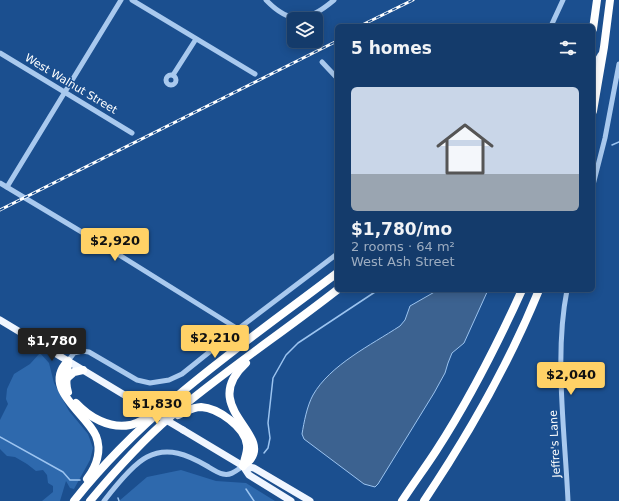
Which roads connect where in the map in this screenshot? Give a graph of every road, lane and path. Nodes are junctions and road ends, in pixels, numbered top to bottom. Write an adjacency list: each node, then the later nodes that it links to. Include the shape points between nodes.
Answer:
1 (121, 0): 23 (street)
2 (132, 0): 14 (street)
3 (266, 0): 10 (street)
4 (334, 0): 8 (street)
5 (563, 0): 11 (street)
6 (597, 0): 9 (highway)
7 (610, 0): 15 (highway)
8 (319, 12)
9 (595, 14): 12 (main road); 13 (highway)
10 (287, 16)
11 (552, 24)
12 (591, 24)
13 (594, 24)
14 (196, 39): 20 (street); 21 (street)
15 (604, 47): 19 (main road); 24 (highway)
16 (0, 53): 23 (street, West Walnut Street)
17 (322, 62): 22 (street)
18 (619, 64): 26 (street)
19 (595, 66)
20 (255, 74)
21 (173, 75)
22 (335, 76)
23 (65, 92): 25 (street, West Walnut Street); 28 (street)
24 (595, 99)
25 (132, 133)
26 (595, 177)
27 (0, 183): 28 (street)
28 (7, 187): 36 (street)
29 (335, 256): 36 (street)
30 (335, 275): 41 (highway, via 196,380)
31 (335, 292): 37 (highway)
32 (521, 292): 50 (highway, via 472,390 436,451)
33 (538, 292): 51 (highway, via 490,394)
34 (567, 292): 52 (street, Jeffre's Lane, via 561,355)
35 (0, 320): 38 (main road)
36 (238, 329): 38 (street, via 182,374 164,382 136,380 85,351 74,353)
37 (259, 349): 42 (highway); 43 (highway, via 235,375 229,395 231,407 253,443 250,460)
38 (68, 361): 39 (main road); 40 (highway); 44 (highway, via 60,371 61,387 93,431 98,446 96,463)
39 (83, 370): 40 (highway, via 74,372); 43 (main road, bridge)
40 (66, 379): 41 (highway, via 68,392 76,403 103,422 128,426)
41 (155, 415): 44 (highway, via 131,437)
42 (169, 418): 43 (highway, via 198,408 212,409 222,414 236,426 246,442); 46 (highway, via 123,463)
43 (242, 466): 47 (street, via 235,472 224,474 183,454 156,453 137,464); 48 (main road, via 249,475); 49 (main road, via 254,468)
44 (81, 492): 45 (highway)
45 (74, 501)
46 (90, 501)
47 (104, 501)
48 (291, 501)
49 (310, 501)
50 (402, 501)
51 (424, 501)
52 (568, 501)

